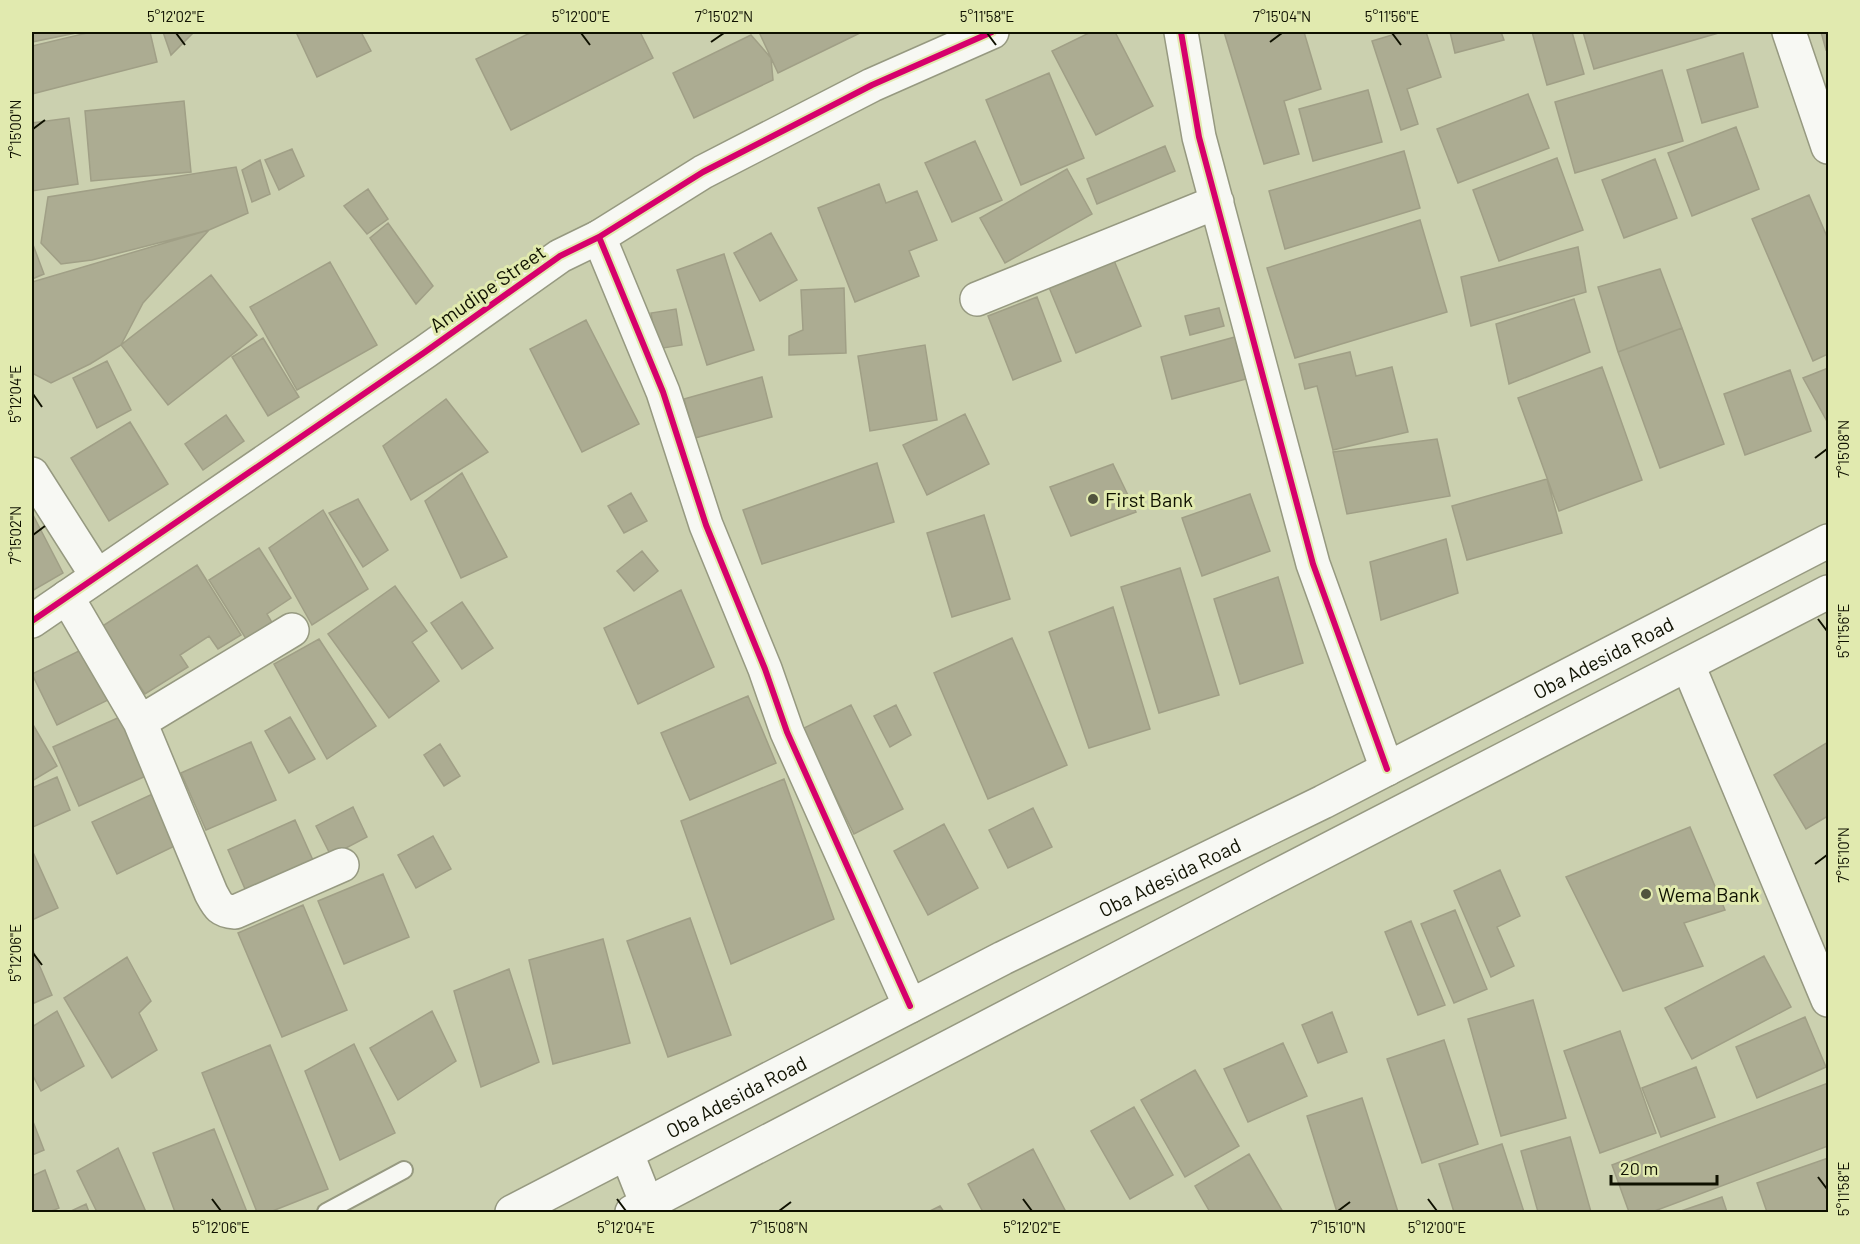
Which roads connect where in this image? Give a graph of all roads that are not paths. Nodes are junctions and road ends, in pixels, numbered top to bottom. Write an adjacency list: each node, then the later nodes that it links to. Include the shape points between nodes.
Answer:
1 (992, 32): 6 (street, Amudipe Street, via 873,85 703,172)
2 (1181, 32): 5 (street, via 1199,137)
3 (1789, 32): 4 (street)
4 (1828, 147)
5 (1217, 202): 7 (street); 17 (street, via 1313,564)
6 (599, 237): 10 (street, Amudipe Street, via 560,256); 20 (street, via 663,392 706,525 787,732)
7 (977, 298)
8 (32, 474): 10 (street)
9 (1828, 541): 17 (street, Oba Adesida Road)
10 (97, 576): 12 (street, Amudipe Street)
11 (1828, 592): 15 (street)
12 (67, 597): 13 (street, Amudipe Street); 16 (street)
13 (32, 621)
14 (292, 630): 16 (street)
15 (1688, 665): 19 (street); 23 (street, via 1275,876)
16 (140, 722): 18 (street, via 211,893 225,912 235,912)
17 (1387, 769): 20 (street, Oba Adesida Road)
18 (342, 865)
19 (1828, 1000)
20 (910, 1006): 21 (street, Oba Adesida Road)
21 (627, 1154): 23 (street); 25 (street, Oba Adesida Road)
22 (404, 1170): 24 (lane)
23 (643, 1210)
24 (326, 1212)
25 (512, 1212)

